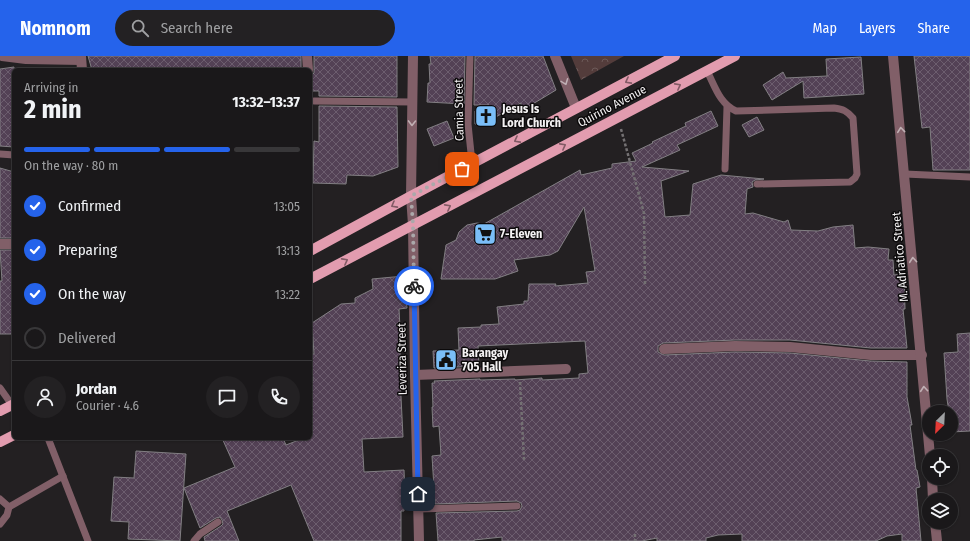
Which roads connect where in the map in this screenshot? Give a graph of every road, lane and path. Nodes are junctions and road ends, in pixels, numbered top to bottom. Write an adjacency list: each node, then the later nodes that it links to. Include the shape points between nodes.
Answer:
1 (2, 56): 9 (street, via 26,59)
2 (308, 56): 11 (street)
3 (413, 56): 14 (street, Leveriza Street)
4 (470, 56): 20 (lane, Camia Street, via 468,124)
5 (555, 56): 16 (street, one-way to 16)
6 (675, 56): 16 (main road, Quirino Avenue, one-way to 16)
7 (735, 56): 12 (main road, Quirino Avenue)
8 (893, 56): 22 (street, M. Adriatico Street, one-way to 8)
9 (81, 58): 10 (street)
10 (82, 68)
11 (308, 68)
12 (707, 71): 15 (lane); 17 (main road, Quirino Avenue, one-way to 12)
13 (314, 101): 14 (lane)
14 (412, 102): 25 (street, Leveriza Street, one-way to 25)
15 (727, 107): 21 (lane); 24 (lane, via 736,111 834,108 848,112 853,118 857,174 850,182)
16 (576, 108): 20 (main road, Quirino Avenue, one-way to 20)
17 (618, 117): 26 (main road, Quirino Avenue, one-way to 17); 31 (path, via 644,213)
18 (0, 154): 19 (lane)
19 (12, 155)
20 (472, 163): 25 (main road, Quirino Avenue)
21 (725, 169)
22 (905, 174): 23 (lane); 33 (street, M. Adriatico Street, one-way to 22)
23 (970, 177)
24 (757, 184)
25 (411, 196): 26 (street, Leveriza Street); 29 (main road, Quirino Avenue, one-way to 29)
26 (413, 225): 30 (main road, Quirino Avenue, one-way to 26); 36 (street, Leveriza Street)
27 (0, 244): 28 (street)
28 (12, 244)
29 (312, 250)
30 (312, 278)
31 (645, 284)
32 (664, 349): 33 (street, via 790,347 871,356)
33 (922, 355): 44 (street, M. Adriatico Street, one-way to 33)
34 (566, 369): 35 (street)
35 (520, 371): 36 (street); 45 (path)
36 (415, 374): 50 (street, Leveriza Street)
37 (0, 388): 38 (lane)
38 (12, 403)
39 (12, 405): 40 (main road)
40 (0, 411)
41 (12, 436): 43 (main road)
42 (49, 440): 46 (lane)
43 (0, 442)
44 (929, 449)
45 (524, 460)
46 (63, 476): 49 (lane); 55 (lane)
47 (0, 499): 49 (lane)
48 (517, 506): 50 (lane)
49 (9, 507): 52 (lane)
50 (418, 509): 57 (street, Leveriza Street)
51 (218, 522): 56 (lane)
52 (0, 524)
53 (936, 529): 59 (street)
54 (635, 534): 58 (path)
55 (88, 541)
56 (194, 541)
57 (419, 541)
58 (635, 541)
59 (937, 541)

